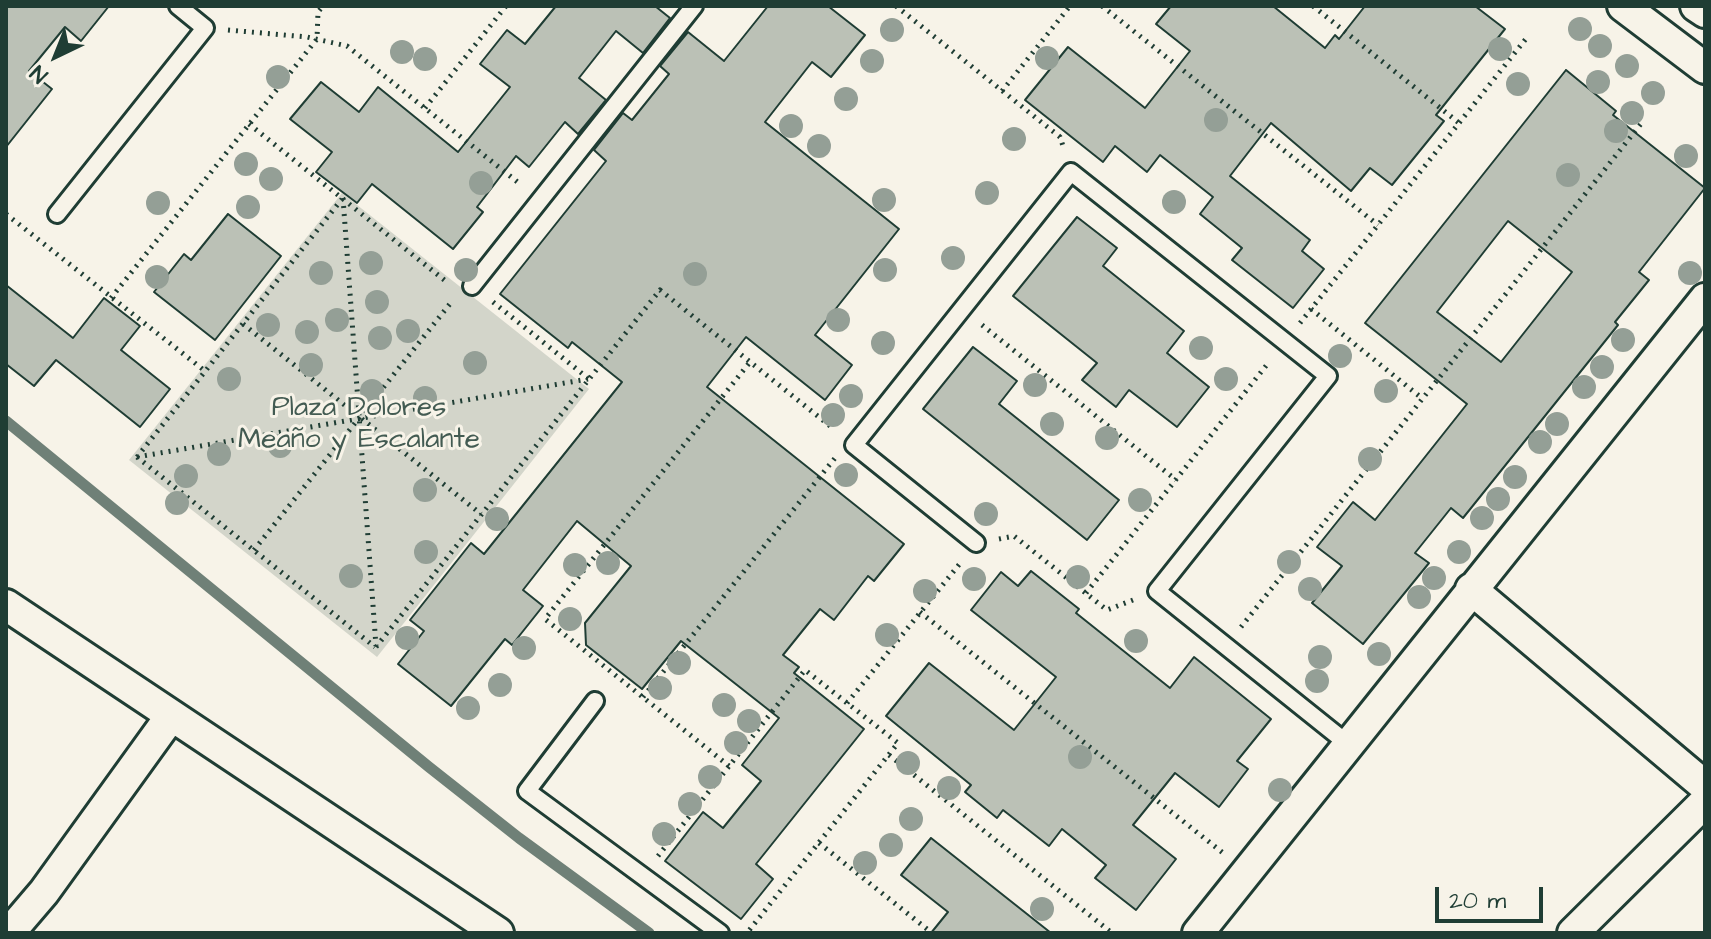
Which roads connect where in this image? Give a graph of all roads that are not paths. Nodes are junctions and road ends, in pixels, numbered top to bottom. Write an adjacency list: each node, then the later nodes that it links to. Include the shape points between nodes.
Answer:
1 (178, 6): 7 (lane, via 205,28)
2 (694, 6): 8 (lane)
3 (1623, 6): 6 (street)
4 (1696, 6): 5 (street)
5 (1705, 12)
6 (1705, 68)
7 (57, 214)
8 (467, 289)
9 (1705, 299): 11 (street)
10 (976, 543): 15 (lane, via 854,445 1071,172 1328,376 1157,591)
11 (1471, 589): 15 (street); 16 (street)
12 (6, 605): 14 (street)
13 (595, 701): 20 (lane, via 527,791)
14 (171, 716): 18 (street); 19 (street)
15 (1348, 744): 21 (street)
16 (1705, 786)
17 (1705, 802): 22 (street)
18 (9, 933)
19 (498, 933)
20 (720, 933)
21 (1198, 933)
22 (1573, 933)

